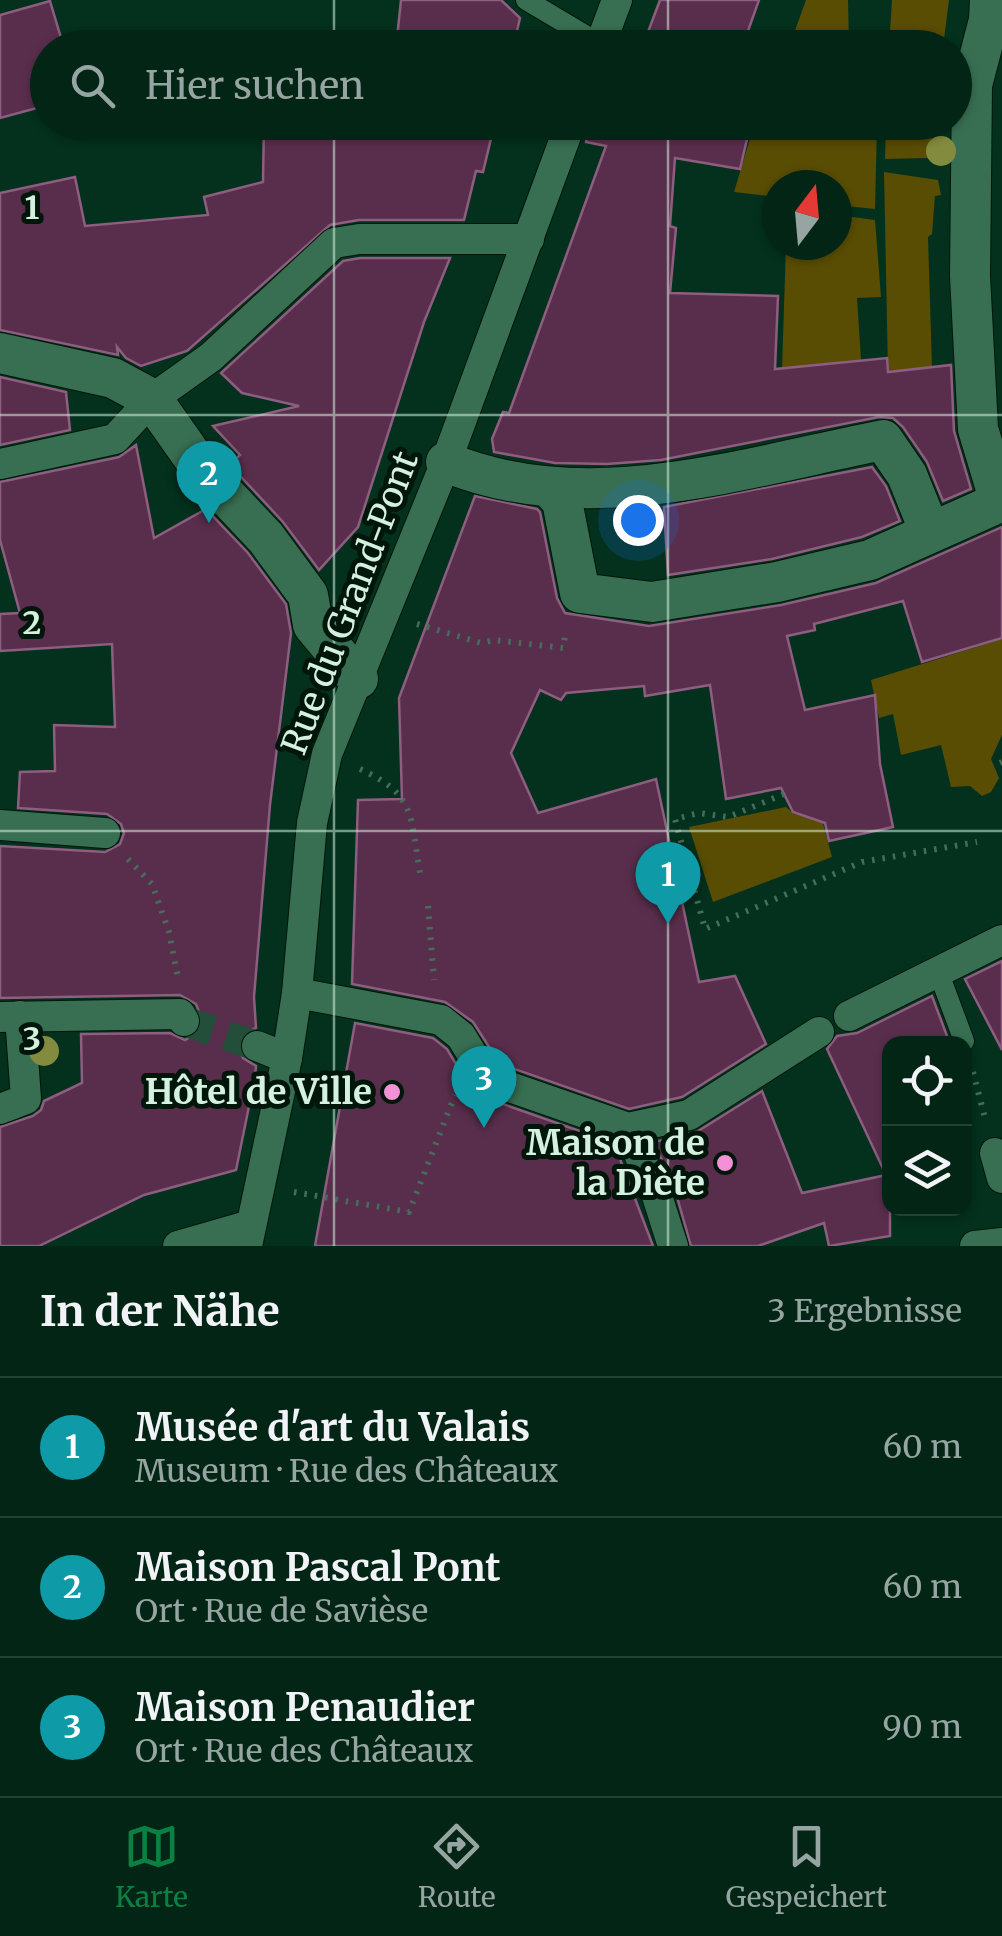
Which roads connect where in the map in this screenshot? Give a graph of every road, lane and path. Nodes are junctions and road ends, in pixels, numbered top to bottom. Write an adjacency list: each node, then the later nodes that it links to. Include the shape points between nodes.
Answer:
1 (526, 0): 4 (lane)
2 (617, 0): 5 (street)
3 (990, 0): 6 (street)
4 (574, 30)
5 (605, 30)
6 (972, 85)
7 (565, 140): 9 (street, Rue du Grand-Pont)
8 (971, 140): 15 (street, via 978,429)
9 (529, 239): 11 (street, via 334,243 211,356); 12 (street, Rue du Grand-Pont)
10 (0, 353): 11 (street, via 113,378)
11 (152, 399): 13 (street, via 115,439); 19 (street, via 202,470 308,595 313,625)
12 (446, 462): 14 (street); 19 (street, Rue du Grand-Pont)
13 (0, 464)
14 (550, 488): 16 (street, via 664,485 882,440 908,475); 17 (street, via 562,500)
15 (1001, 502): 16 (street)
16 (930, 532): 17 (street, via 870,560 726,592 652,602)
17 (580, 593): 18 (path, via 569,606 563,648 480,643)
18 (426, 624)
19 (358, 679): 20 (street, Rue du Grand-Pont)
20 (327, 754): 25 (path, via 388,782 408,806); 30 (street, Rue du Grand-Pont, via 312,823)
21 (784, 794): 24 (path, via 728,817 675,818 704,928 862,862)
22 (0, 825): 23 (street)
23 (104, 832): 33 (path, via 152,884 177,965)
24 (977, 842)
25 (420, 873)
26 (428, 906): 29 (path)
27 (1002, 940): 28 (street)
28 (938, 971): 32 (street); 35 (lane)
29 (435, 985)
30 (297, 993): 37 (street, via 441,1020 461,1036); 38 (street, Rue du Grand-Pont)
31 (10, 1016): 33 (street); 40 (street, via 26,1099)
32 (849, 1016)
33 (182, 1018)
34 (819, 1032): 41 (street, via 689,1115)
35 (962, 1036)
36 (257, 1046): 38 (street)
37 (471, 1057): 41 (street, via 486,1079); 43 (path, via 409,1212)
38 (287, 1058): 43 (street, Rue du Grand-Pont)
39 (972, 1069): 42 (path)
40 (0, 1108)
41 (628, 1128): 47 (street)
42 (998, 1165)
43 (260, 1186): 44 (street, Rue du Grand-Pont)
44 (249, 1236): 46 (street)
45 (1002, 1243): 48 (street)
46 (178, 1246)
47 (673, 1246)
48 (975, 1246)

